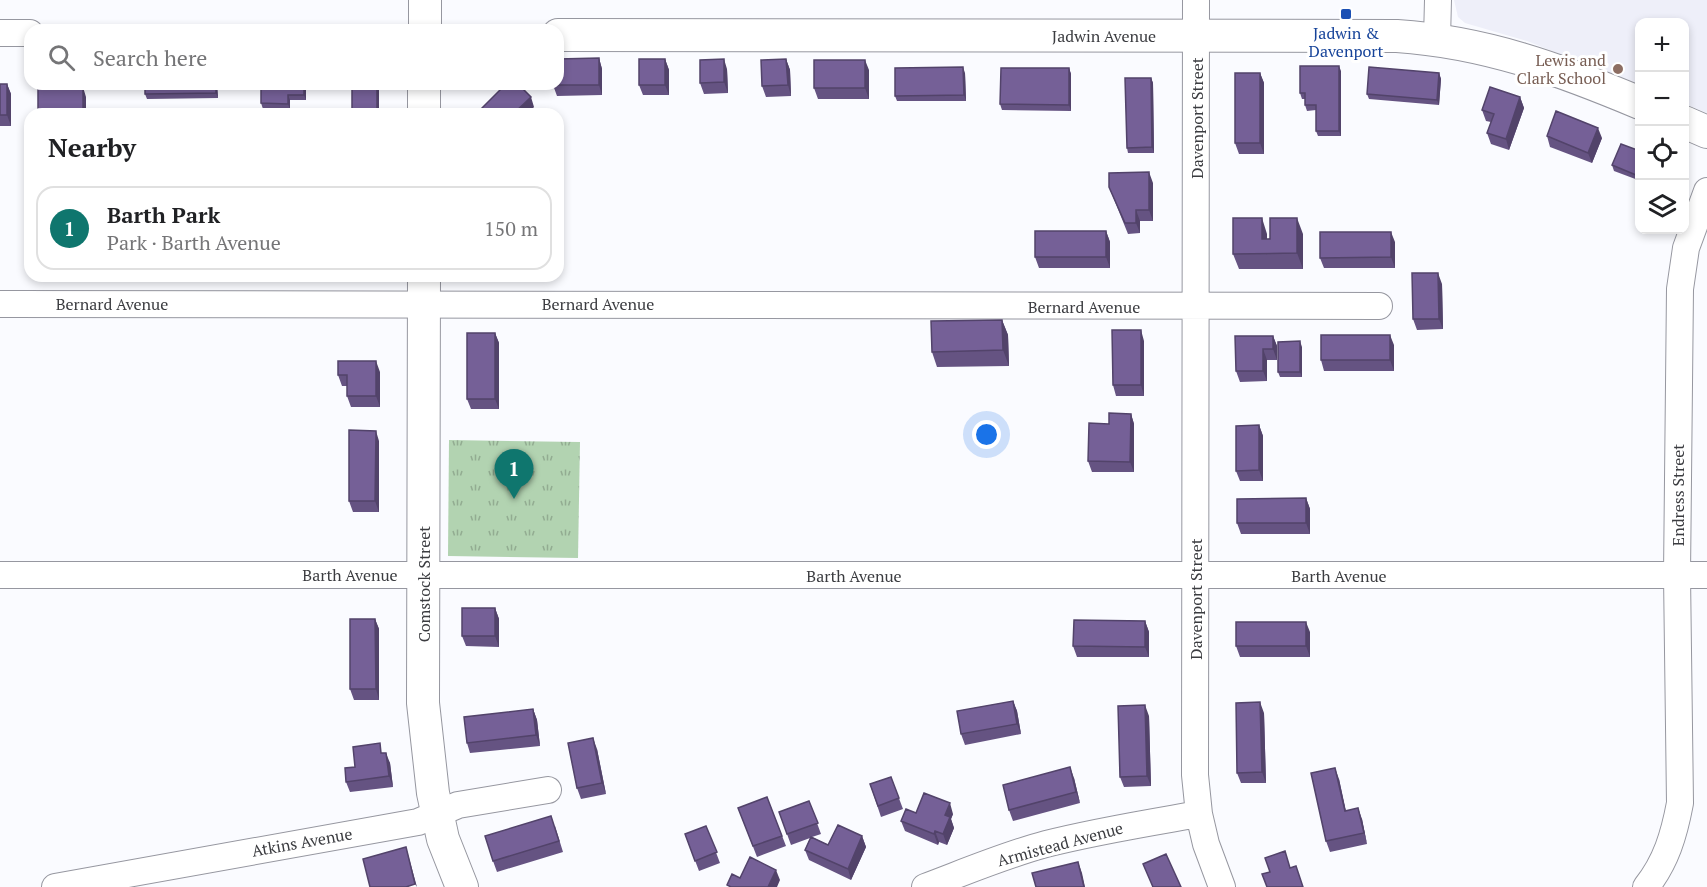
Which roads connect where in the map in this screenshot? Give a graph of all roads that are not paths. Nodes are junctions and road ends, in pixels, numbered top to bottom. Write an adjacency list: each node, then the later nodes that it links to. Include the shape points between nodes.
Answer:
1 (424, 0): 4 (street)
2 (1196, 0): 8 (street, Davenport Street)
3 (1437, 0): 9 (street)
4 (424, 24)
5 (0, 33): 6 (street)
6 (24, 33)
7 (564, 35): 8 (street, Jadwin Avenue)
8 (1196, 36): 9 (street, Jadwin Avenue); 19 (street, Davenport Street)
9 (1437, 39): 11 (street, Jadwin Avenue, via 1535,63)
10 (424, 90): 12 (street)
11 (1635, 101)
12 (424, 108)
13 (1689, 124): 14 (street)
14 (1707, 132)
15 (1707, 191): 22 (street, Endress Street, via 1686,248 1680,290)
16 (424, 290): 17 (street, Bernard Avenue); 19 (street, Bernard Avenue); 21 (street, Comstock Street)
17 (0, 304)
18 (1379, 306): 19 (street)
19 (1197, 307): 24 (street, Davenport Street)
20 (0, 575): 21 (street, Barth Avenue)
21 (424, 575): 24 (street, Barth Avenue); 26 (street, Comstock Street, via 423,703)
22 (1677, 575): 23 (street, Barth Avenue); 24 (street, Barth Avenue); 32 (street, Endress Street, via 1680,803 1675,834)
23 (1707, 575)
24 (1196, 576): 27 (street, Davenport Street, via 1195,776)
25 (548, 790): 26 (street, Atkins Avenue, via 458,805)
26 (437, 813): 28 (street, Atkins Avenue, via 418,822); 29 (street, Comstock Street)
27 (1199, 814): 30 (street, Armistead Avenue, via 1044,844); 31 (street, Davenport Street)
28 (55, 887)
29 (462, 887)
30 (925, 887)
31 (1222, 887)
32 (1646, 887)

